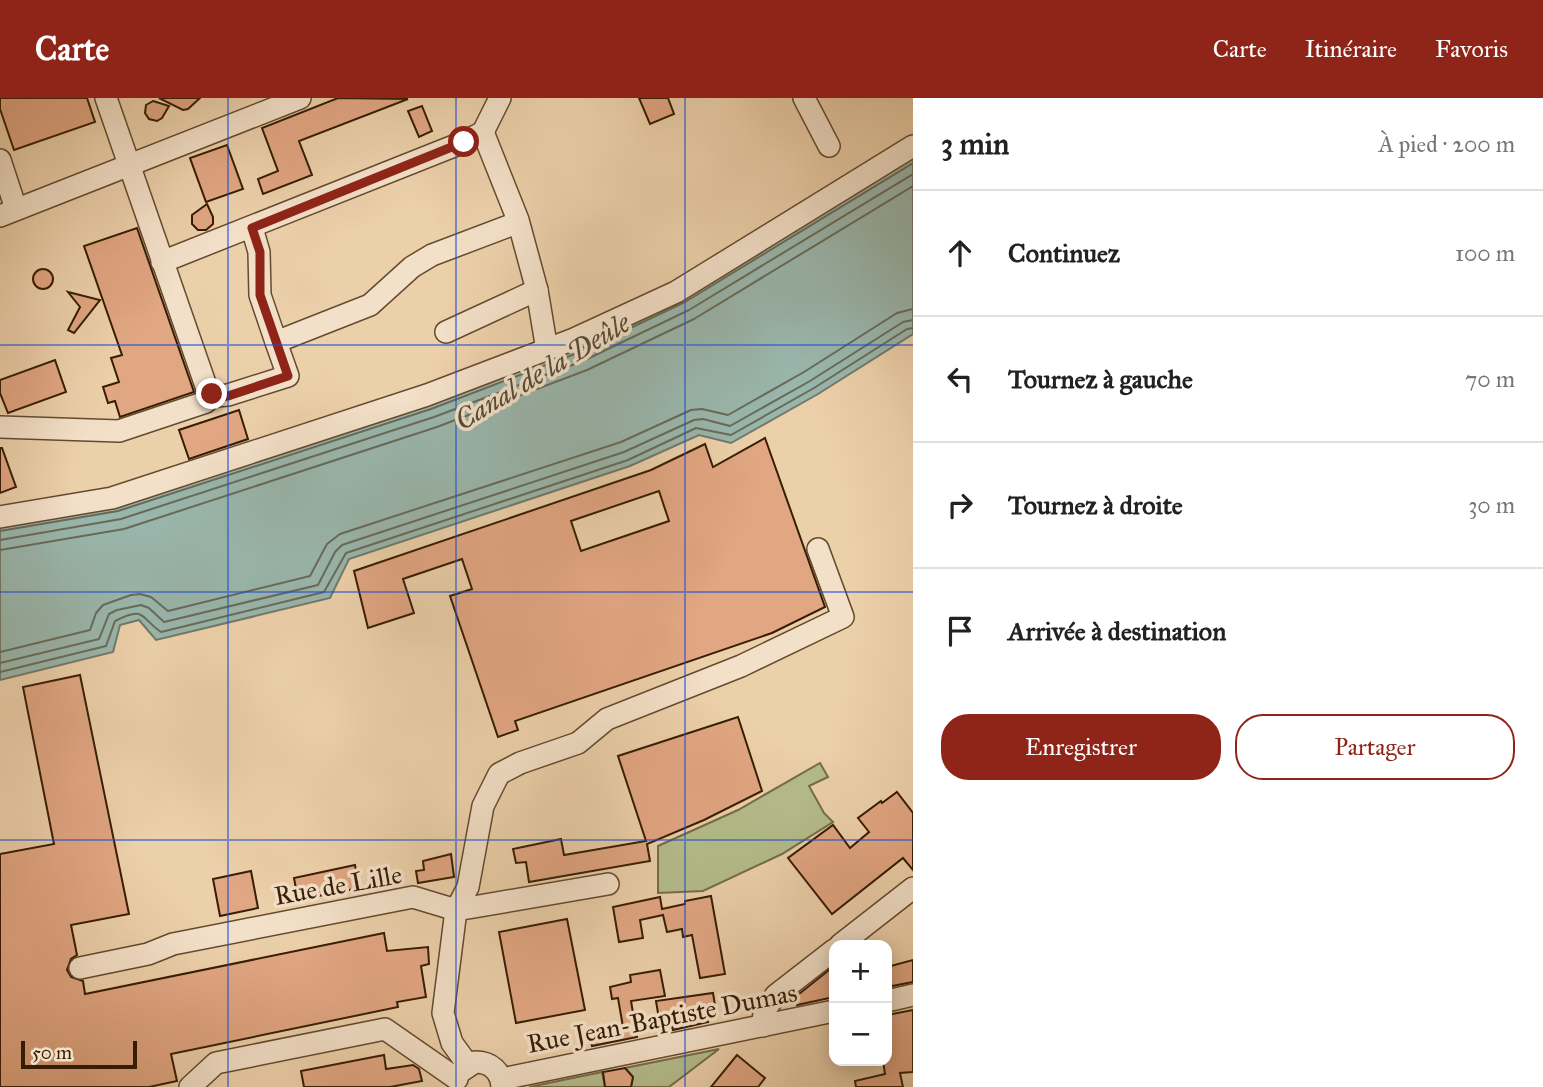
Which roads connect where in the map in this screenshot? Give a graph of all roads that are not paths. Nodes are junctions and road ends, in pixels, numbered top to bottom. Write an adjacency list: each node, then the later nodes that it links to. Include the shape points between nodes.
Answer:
1 (107, 98): 9 (street)
2 (300, 98): 9 (street)
3 (500, 98): 5 (street)
4 (804, 98): 6 (street)
5 (483, 132): 12 (street); 14 (street, via 518,220)
6 (828, 146)
7 (913, 146): 17 (street, via 676,292)
8 (0, 160): 10 (street)
9 (128, 164): 10 (street); 13 (street)
10 (8, 213)
11 (514, 224): 16 (street, via 432,255 370,305)
12 (252, 228): 13 (street); 16 (street, via 260,252 260,295)
13 (162, 262): 18 (street)
14 (537, 290): 15 (street); 17 (street)
15 (446, 332)
16 (276, 342): 18 (street, via 288,376 228,396)
17 (547, 349): 20 (street, via 426,395 112,498)
18 (212, 394): 19 (street, via 206,402 119,431)
19 (0, 427)
20 (0, 517)
21 (818, 549): 24 (street, via 843,617 741,666 607,719 578,743 499,774 483,806 468,887)
22 (608, 884): 24 (street, Rue de Lille)
23 (913, 888): 25 (street)
24 (456, 910): 27 (street, Rue de Lille, via 413,897 173,944); 32 (street, via 443,1013)
25 (846, 940)
26 (829, 954): 31 (street, via 776,995 764,1011)
27 (80, 968)
28 (913, 995): 29 (street)
29 (892, 999)
30 (829, 1012): 31 (street, Rue Jean-Baptiste Dumas)
31 (763, 1026): 33 (street, Rue Jean-Baptiste Dumas)
32 (460, 1077): 33 (street, Rue Jean-Baptiste Dumas, via 475,1062 488,1064 499,1073); 34 (street, via 385,1029 216,1063)
33 (502, 1083)
34 (190, 1087)

